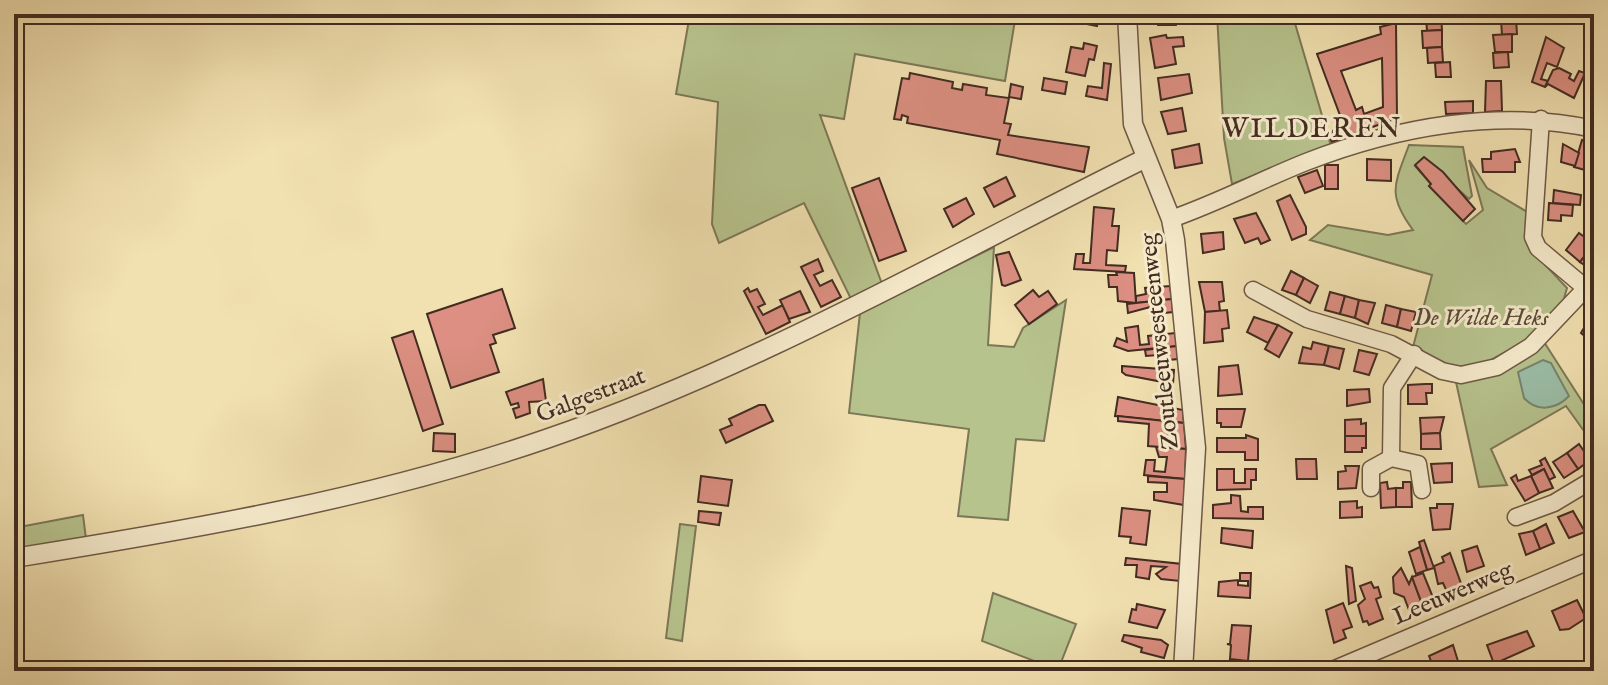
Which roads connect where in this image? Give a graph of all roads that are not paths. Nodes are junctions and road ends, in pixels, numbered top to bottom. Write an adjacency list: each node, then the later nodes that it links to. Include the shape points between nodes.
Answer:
1 (1127, 14): 4 (street, Zoutleeuwsesteenweg, via 1130,101)
2 (1541, 119): 3 (street); 5 (street, via 1454,124 1385,138 1307,162); 7 (street, via 1533,237 1538,248)
3 (1594, 129)
4 (1144, 159): 5 (street, Zoutleeuwsesteenweg); 14 (street, Galgestraat, via 785,338 548,439 305,508)
5 (1171, 219): 16 (street, Zoutleeuwsesteenweg, via 1196,448)
6 (1253, 290): 8 (street, via 1307,319)
7 (1590, 292): 8 (street, via 1531,346 1486,371 1452,375)
8 (1414, 354): 9 (street, via 1392,388)
9 (1391, 458): 11 (street, via 1371,469); 12 (street, via 1418,464)
10 (1594, 479): 13 (street, via 1554,503)
11 (1371, 488)
12 (1422, 490)
13 (1516, 517)
14 (14, 558)
15 (1594, 559): 17 (street, Leeuwerweg)
16 (1183, 671)
17 (1330, 671)

